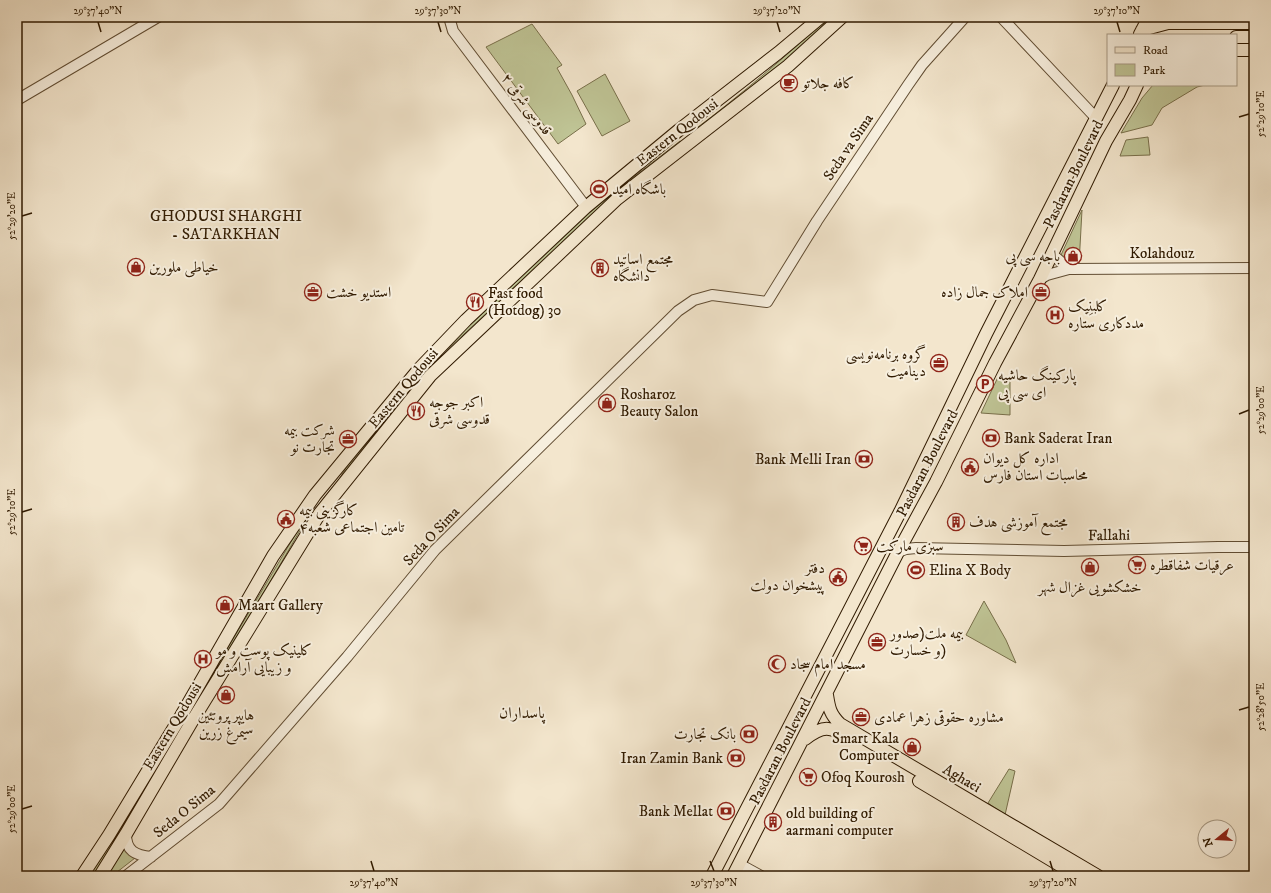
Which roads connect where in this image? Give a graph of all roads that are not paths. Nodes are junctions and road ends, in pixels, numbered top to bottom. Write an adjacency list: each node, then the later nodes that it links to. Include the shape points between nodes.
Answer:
1 (158, 17): 19 (street)
2 (449, 17): 24 (street, قدوسی شرقی ۲, via 453,31)
3 (821, 17): 22 (main road, Eastern Qodousi)
4 (842, 17): 23 (main road, Eastern Qodousi, via 788,66)
5 (965, 17): 42 (street, Seda O Sima, via 922,65 908,85 817,221 767,302 712,295 694,300 678,311 435,550 347,657 219,804)
6 (1001, 17): 21 (street)
7 (1149, 17): 10 (main road)
8 (1169, 20): 9 (main road); 10 (main road); 11 (main road)
9 (1254, 24)
10 (1144, 33)
11 (1162, 34)
12 (1237, 37): 13 (main road)
13 (1252, 38)
14 (1237, 50): 15 (main road)
15 (1254, 50)
16 (1113, 86): 21 (main road, Pasdaran Boulevard)
17 (1137, 86): 20 (main road, Pasdaran Boulevard)
18 (1143, 86): 20 (main road)
19 (17, 100)
20 (1130, 100): 25 (main road, Pasdaran Boulevard, via 1106,141)
21 (1096, 118): 29 (main road, Pasdaran Boulevard)
22 (679, 130): 23 (main road); 24 (main road, Eastern Qodousi)
23 (689, 142): 32 (main road, Eastern Qodousi, via 599,215 430,376)
24 (586, 208): 31 (main road, Eastern Qodousi, via 466,320 419,368)
25 (1052, 254): 27 (street); 28 (main road, Pasdaran Boulevard)
26 (1254, 268): 27 (street, Kolahdouz)
27 (1069, 269): 28 (street, Kolahdouz)
28 (1040, 279): 30 (main road, Pasdaran Boulevard)
29 (956, 397): 30 (main road); 47 (main road, Pasdaran Boulevard, via 835,639)
30 (974, 405): 33 (main road, Pasdaran Boulevard)
31 (308, 505): 32 (main road); 44 (main road, Eastern Qodousi, via 273,556 181,716)
32 (320, 513): 41 (main road, Eastern Qodousi)
33 (910, 532): 35 (street, via 910,541); 36 (main road, Pasdaran Boulevard)
34 (1254, 547): 35 (street, Fallahi, via 1064,551)
35 (916, 548): 36 (street, Fallahi)
36 (898, 552): 37 (main road, Pasdaran Boulevard)
37 (827, 695): 38 (main road); 39 (main road, Pasdaran Boulevard)
38 (833, 724): 39 (main road, via 819,729); 40 (main road, Aghaei, via 844,735)
39 (803, 741): 43 (main road, Pasdaran Boulevard)
40 (876, 750): 50 (main road, Aghaei); 51 (main road, Aghaei)
41 (126, 834): 42 (street, via 129,848 135,854); 45 (main road, Eastern Qodousi)
42 (151, 857): 46 (street)
43 (740, 864): 48 (main road, Pasdaran Boulevard); 49 (street)
44 (82, 876)
45 (100, 876)
46 (126, 876)
47 (712, 876)
48 (733, 876)
49 (761, 876)
50 (1078, 876)
51 (1098, 876)

